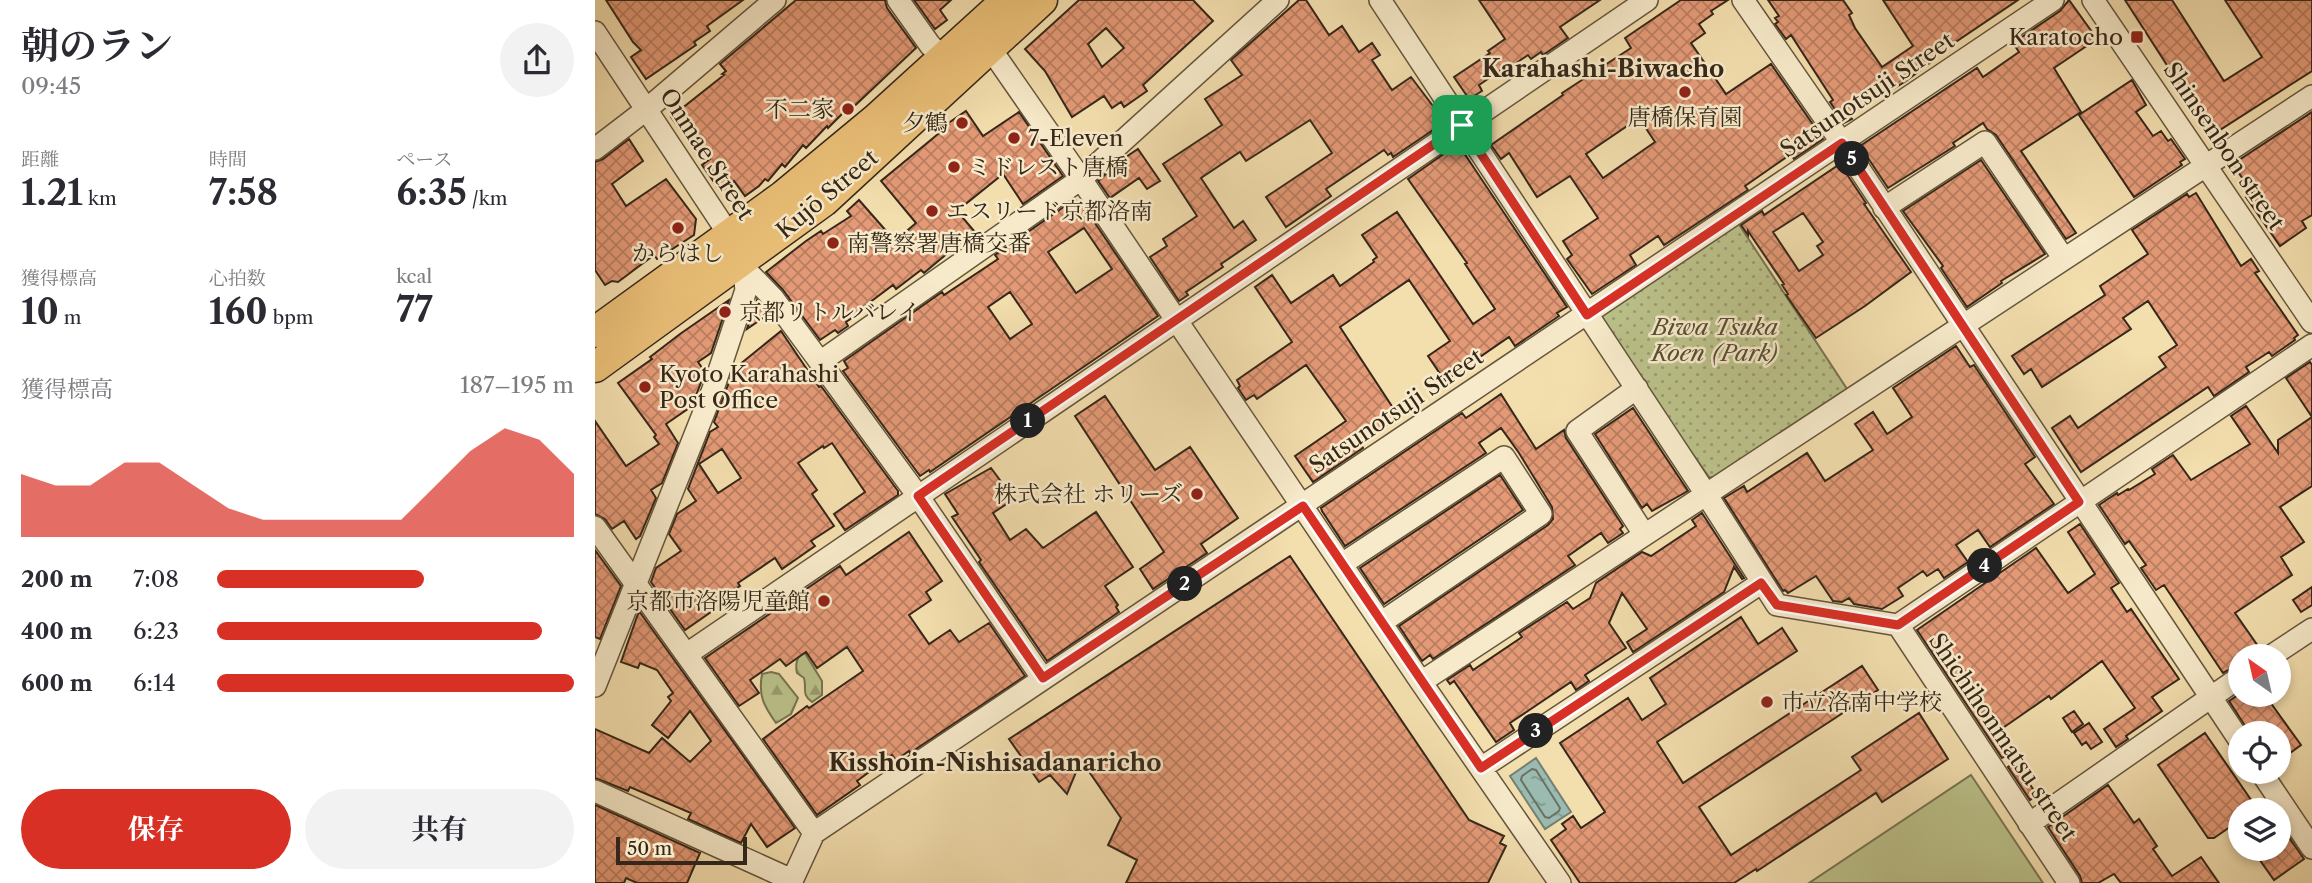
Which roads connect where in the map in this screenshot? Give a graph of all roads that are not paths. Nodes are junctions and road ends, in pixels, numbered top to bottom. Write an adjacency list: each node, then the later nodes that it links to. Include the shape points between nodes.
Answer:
1 (775, 0): 15 (street)
2 (898, 0): 13 (street)
3 (1007, 0): 12 (highway, Kujō Street)
4 (1042, 0): 12 (highway, Kujō Street)
5 (1278, 0): 20 (street)
6 (1380, 0): 16 (street, Shichihonmatsu street)
7 (1647, 0): 16 (street)
8 (1743, 0): 17 (street)
9 (2053, 0): 17 (street, Satsunotsuji Street)
10 (2093, 0): 19 (street, Shinsenbon street)
11 (595, 32): 15 (street, Onmae Street)
12 (981, 46): 13 (highway, Kujō Street); 20 (street); 22 (highway, Kujō Street, via 824,201)
13 (944, 59): 22 (highway, Kujō Street, via 817,169)
14 (2312, 96): 19 (street)
15 (647, 109): 18 (street); 22 (street, Onmae Street)
16 (1462, 125): 24 (street, Shichihonmatsu street); 25 (street)
17 (1842, 143): 21 (street); 24 (street, Satsunotsuji Street)
18 (595, 149)
19 (2205, 165): 23 (street); 26 (street, Shinsenbon street)
20 (1081, 179): 25 (street); 30 (street)
21 (1884, 208): 23 (street, via 1985,142); 27 (street)
22 (735, 249): 28 (highway, Kujō Street); 30 (street, Onmae Street); 31 (highway, Kujō Street); 40 (street, via 745,281 744,298 712,392)
23 (2064, 259): 27 (street)
24 (1587, 315): 32 (street, Shichihonmatsu street); 36 (street, Satsunotsuji Street)
25 (1175, 321): 34 (street); 36 (street)
26 (2312, 322)
27 (1962, 326): 33 (street); 35 (street)
28 (595, 332)
29 (2312, 345): 35 (street)
30 (820, 362): 34 (street, Onmae Street)
31 (595, 367)
32 (1637, 388): 33 (street, Shichihonmatsu street); 38 (street, via 1577,431)
33 (1706, 494): 38 (street); 41 (street, Shichihonmatsu street)
34 (918, 496): 46 (street); 47 (street, Onmae Street)
35 (2079, 502): 43 (street); 51 (street)
36 (1303, 506): 39 (street); 47 (street, Satsunotsuji Street)
37 (595, 527): 40 (street)
38 (1644, 534): 48 (street)
39 (1342, 564): 42 (street); 42 (street, via 1504,457 1541,514)
40 (635, 583): 46 (street); 50 (street)
41 (1761, 583): 43 (street, Shichihonmatsu street, via 1777,605); 53 (street)
42 (1382, 622): 48 (street)
43 (1898, 625): 56 (street, Shichihonmatsu street)
44 (2312, 629): 45 (street)
45 (2289, 644)
46 (687, 654): 57 (street)
47 (1043, 678): 57 (street, Satsunotsuji Street)
48 (1421, 682): 53 (street)
49 (2228, 685): 51 (street)
50 (595, 687)
51 (2210, 697): 52 (street); 56 (street)
52 (2228, 723)
53 (1481, 768): 60 (street)
54 (2268, 784): 58 (street)
55 (595, 791): 59 (street)
56 (2029, 824): 61 (street, Shichihonmatsu street)
57 (814, 833): 59 (street)
58 (2312, 848)
59 (791, 882)
60 (1560, 883)
61 (2069, 883)

